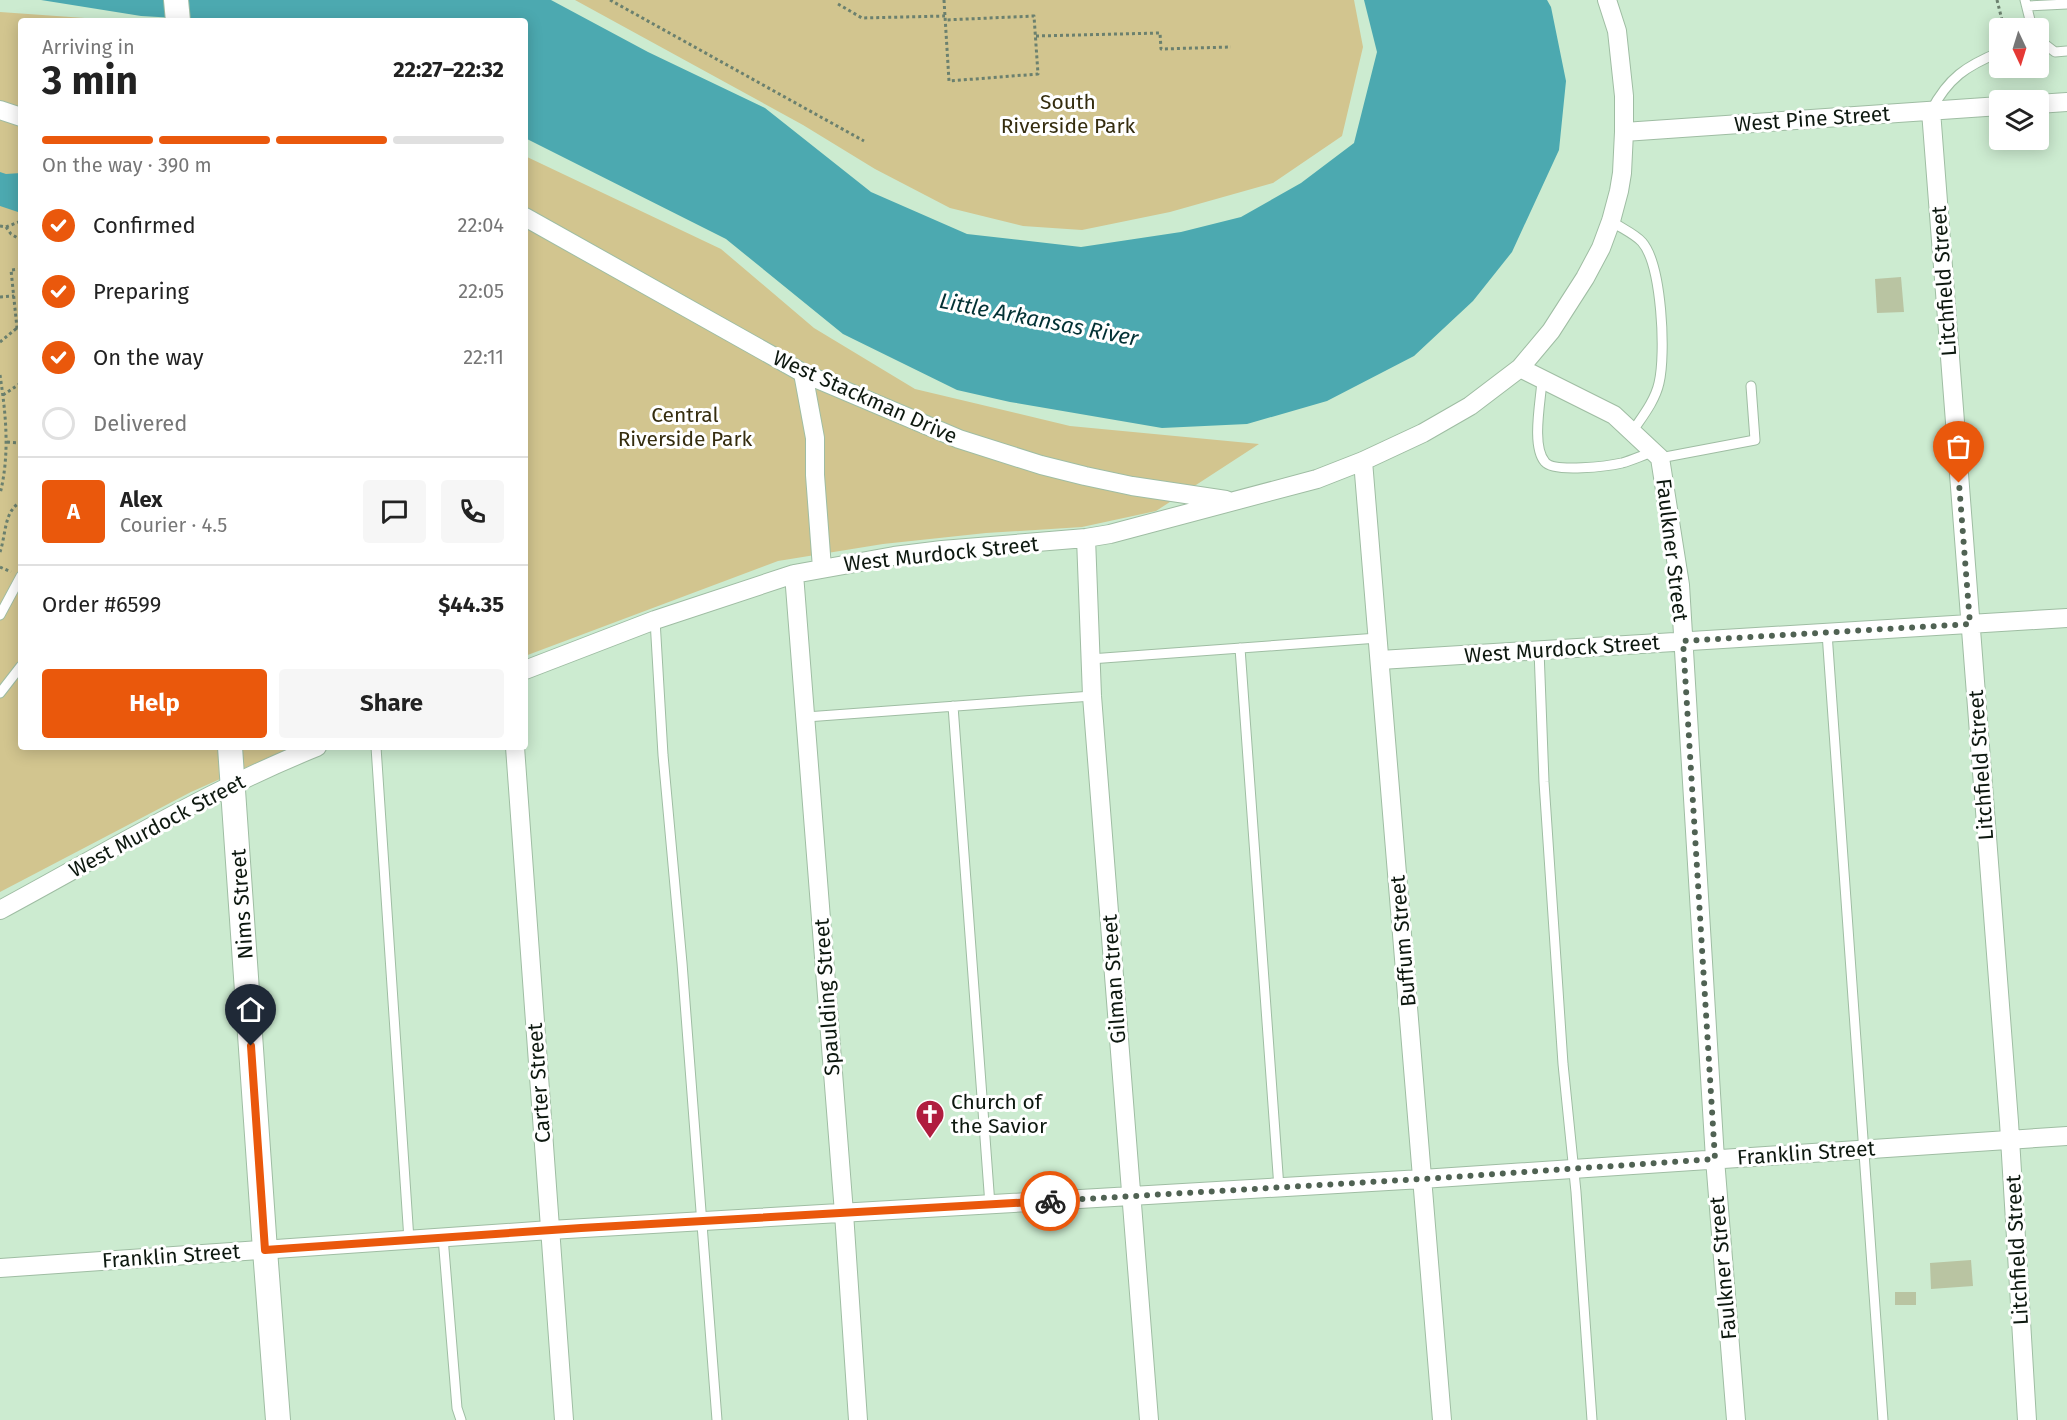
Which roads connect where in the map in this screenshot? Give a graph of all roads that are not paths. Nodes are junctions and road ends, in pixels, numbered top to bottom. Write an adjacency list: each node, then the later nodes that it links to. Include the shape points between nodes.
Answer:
1 (176, 0): 5 (street)
2 (1607, 0): 16 (street, West Murdock Street, via 1617,31)
3 (2026, 3): 4 (lane); 6 (lane)
4 (2067, 4)
5 (178, 18)
6 (2030, 18)
7 (2049, 48): 8 (lane)
8 (2067, 51)
9 (1989, 56): 14 (lane, via 1954,77)
10 (2067, 102): 11 (street)
11 (2049, 103)
12 (1989, 107): 14 (street, West Pine Street)
13 (0, 110): 15 (street)
14 (1931, 111): 16 (street, West Pine Street); 34 (street, Litchfield Street)
15 (18, 116)
16 (1624, 132): 18 (street, West Murdock Street, via 1622,173)
17 (528, 219): 20 (street, West Stackman Drive)
18 (1611, 221): 19 (street, West Murdock Street, via 1585,278 1551,331); 23 (lane, via 1642,242 1659,290 1659,384)
19 (1520, 368): 21 (street, Faulkner Street); 25 (street, West Murdock Street, via 1470,406)
20 (803, 373): 26 (street, West Stackman Drive, via 959,439 1041,465 1132,486); 28 (street, via 815,438)
21 (1542, 380): 23 (street, Faulkner Street, via 1614,415); 24 (lane, via 1539,447 1544,462 1550,466 1585,468)
22 (1750, 386): 24 (lane, via 1755,440)
23 (1632, 432): 24 (street, Faulkner Street)
24 (1657, 455): 37 (street, Faulkner Street, via 1680,585)
25 (1363, 461): 26 (street, West Murdock Street, via 1317,479); 36 (street, Buffum Street)
26 (1234, 501): 27 (street, West Murdock Street)
27 (1086, 538): 28 (street, West Murdock Street, via 942,550); 40 (street, Gilman Street)
28 (822, 567): 29 (street, West Murdock Street)
29 (794, 574): 33 (street, West Murdock Street); 47 (street, Spaulding Street)
30 (18, 582): 31 (lane)
31 (0, 615)
32 (2067, 618): 34 (street, West Murdock Street)
33 (655, 620): 43 (street, West Murdock Street); 64 (lane)
34 (1970, 624): 35 (street, West Murdock Street); 55 (street, Litchfield Street)
35 (1827, 633): 37 (street, West Murdock Street); 56 (lane)
36 (1378, 638): 38 (lane); 41 (street, Buffum Street)
37 (1683, 641): 39 (street, West Murdock Street); 57 (street, Faulkner Street)
38 (1240, 648): 40 (lane); 60 (lane)
39 (1539, 650): 41 (street, West Murdock Street); 58 (lane, via 1563,1064)
40 (1090, 659): 45 (street, Gilman Street)
41 (1380, 660): 59 (street, Buffum Street)
42 (18, 669): 44 (lane)
43 (528, 669)
44 (2, 687)
45 (1092, 696): 46 (lane); 61 (street, Gilman Street)
46 (953, 706): 47 (lane); 62 (lane)
47 (806, 717): 63 (street, Spaulding Street)
48 (230, 750): 52 (street, Nims Street)
49 (310, 750): 52 (street, West Murdock Street)
50 (376, 750): 67 (lane)
51 (514, 750): 65 (street, Carter Street)
52 (233, 784): 53 (street, West Murdock Street); 68 (street, Nims Street)
53 (0, 910)
54 (2067, 1136): 55 (street, Franklin Street)
55 (2010, 1139): 56 (street, Franklin Street); 80 (street, Litchfield Street)
56 (1862, 1149): 57 (street, Franklin Street); 79 (lane)
57 (1715, 1159): 58 (street, Franklin Street); 78 (street, Faulkner Street)
58 (1574, 1169): 59 (street, Franklin Street); 77 (lane)
59 (1422, 1179): 60 (street, Franklin Street); 76 (street, Buffum Street)
60 (1278, 1188): 61 (street, Franklin Street)
61 (1131, 1197): 62 (street, Franklin Street); 75 (street, Gilman Street)
62 (990, 1205): 63 (street, Franklin Street)
63 (844, 1213): 64 (street, Franklin Street); 74 (street, Spaulding Street)
64 (700, 1221): 65 (street, Franklin Street); 73 (lane)
65 (550, 1230): 66 (street, Franklin Street); 72 (street, Carter Street)
66 (443, 1238): 67 (street, Franklin Street); 71 (lane)
67 (410, 1240): 68 (street, Franklin Street)
68 (265, 1250): 69 (street, Franklin Street); 70 (street, Nims Street)
69 (0, 1268)
70 (278, 1420)
71 (461, 1420)
72 (564, 1420)
73 (717, 1420)
74 (858, 1420)
75 (1149, 1420)
76 (1442, 1420)
77 (1592, 1420)
78 (1736, 1420)
79 (1883, 1420)
80 (2027, 1420)

